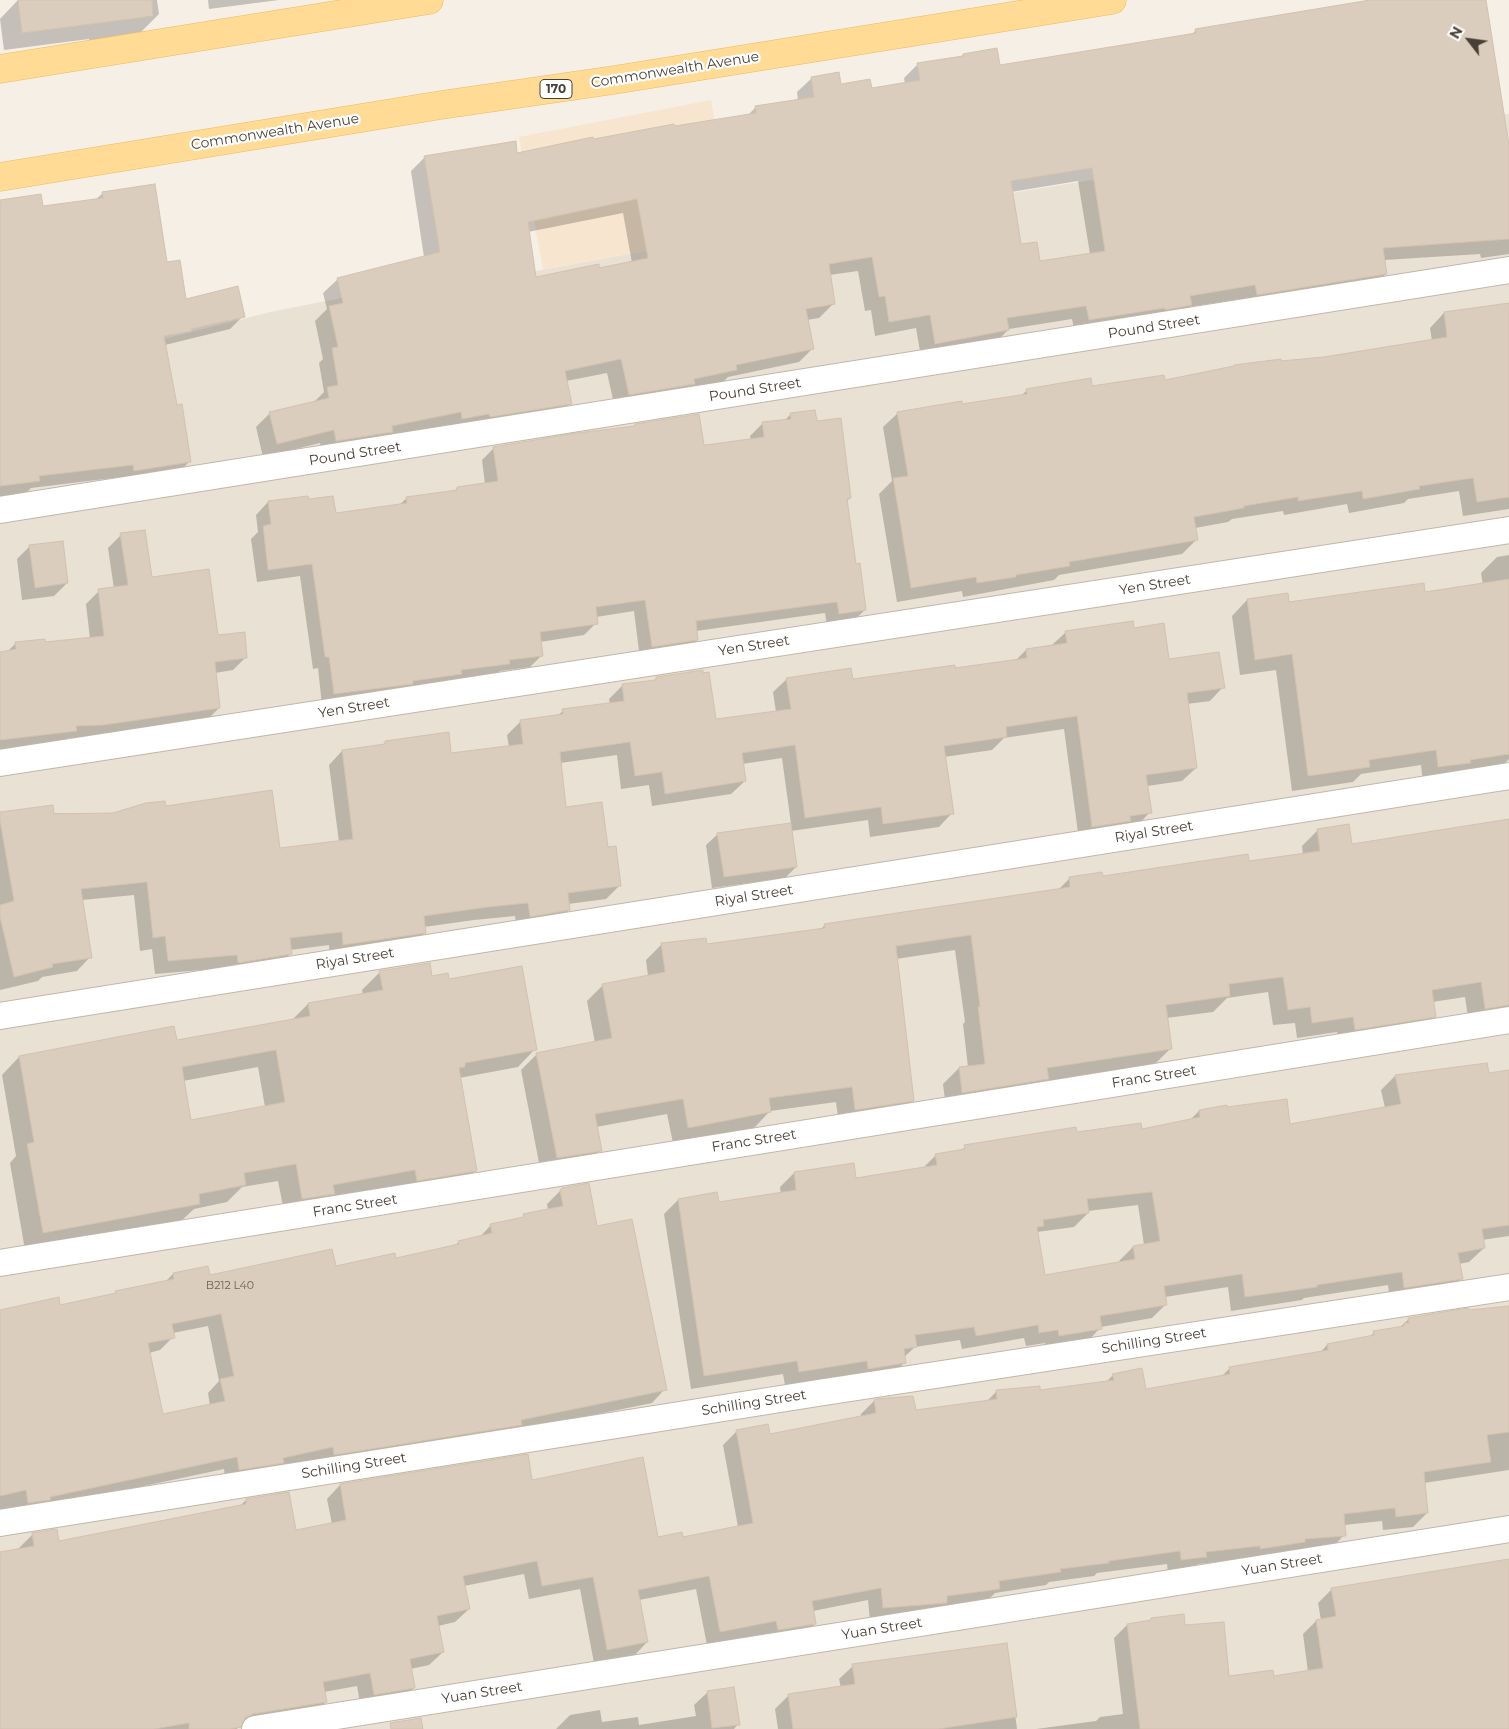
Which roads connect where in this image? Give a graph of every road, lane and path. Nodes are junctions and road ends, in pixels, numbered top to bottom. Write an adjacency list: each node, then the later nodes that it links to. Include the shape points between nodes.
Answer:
1 (429, 0): 3 (main road)
2 (1112, 0): 4 (main road, Commonwealth Avenue / 170)
3 (0, 69)
4 (0, 177)
5 (1509, 270): 6 (street, Pound Street)
6 (0, 510)
7 (1509, 530): 8 (street, Yen Street)
8 (0, 763)
9 (1509, 776): 10 (street, Riyal Street)
10 (0, 1016)
11 (1509, 1020): 12 (street, Franc Street)
12 (0, 1263)
13 (1509, 1287): 14 (street, Schilling Street)
14 (0, 1522)
15 (1509, 1529): 16 (street, Yuan Street)
16 (255, 1729)

